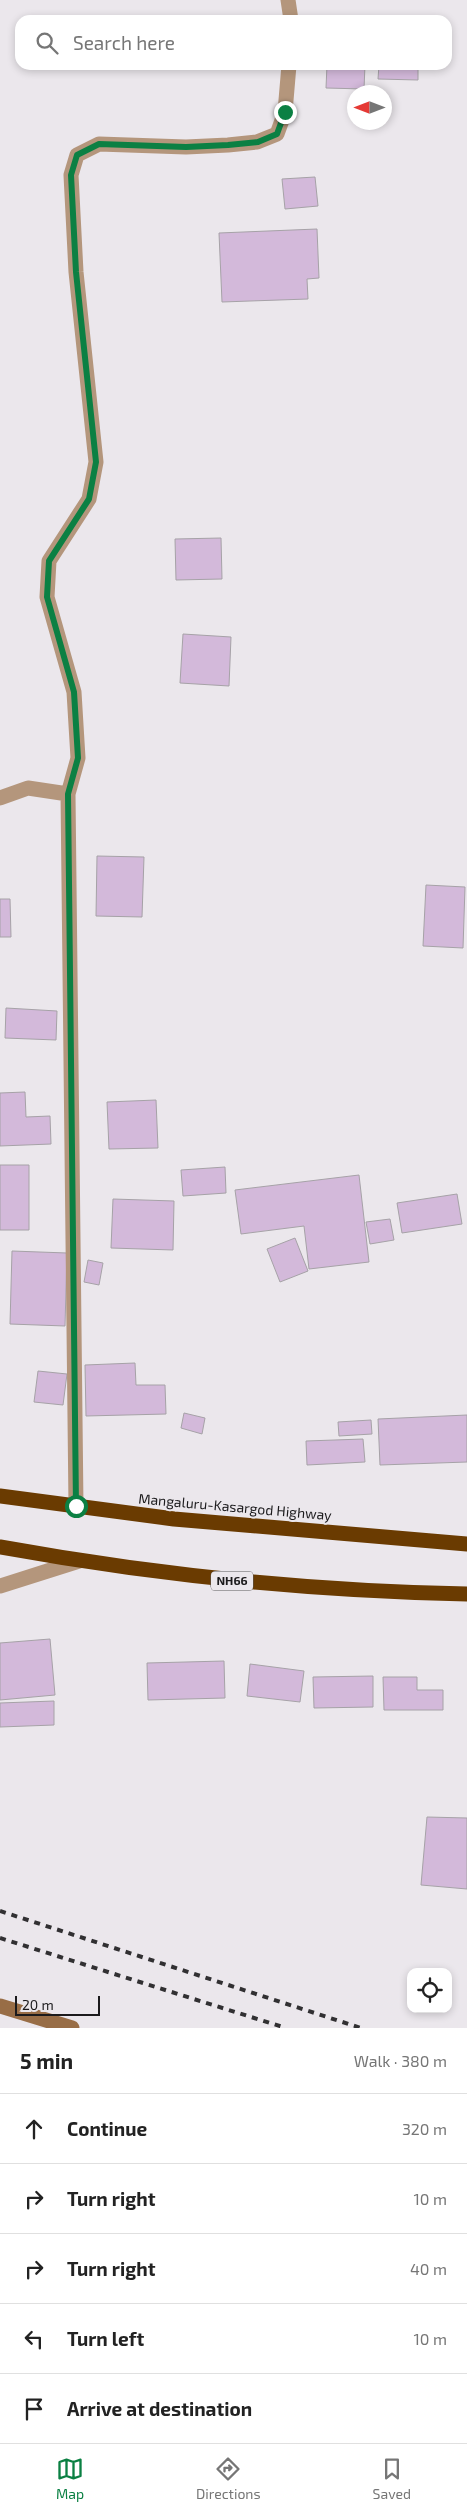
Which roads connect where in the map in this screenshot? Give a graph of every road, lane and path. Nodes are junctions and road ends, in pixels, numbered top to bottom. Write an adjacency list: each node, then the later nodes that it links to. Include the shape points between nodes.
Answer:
1 (288, 0): 2 (street)
2 (290, 15)
3 (289, 70): 4 (street, via 285,112 277,134 258,142 186,147 99,144 77,155 71,175 75,254 96,462 89,499 49,561 47,597 74,692 78,758)
4 (68, 794): 5 (street, via 28,788); 7 (street)
5 (0, 798)
6 (0, 1496): 7 (highway, Mangaluru-Kasargod Highway)
7 (76, 1506): 8 (highway, Mangaluru-Kasargod Highway, via 174,1519)
8 (467, 1544)
9 (0, 1547): 10 (highway, NH66)
10 (79, 1561): 11 (street); 12 (highway, NH66, via 229,1581)
11 (0, 1586)
12 (467, 1594)
13 (0, 2006): 14 (street)
14 (72, 2028)

